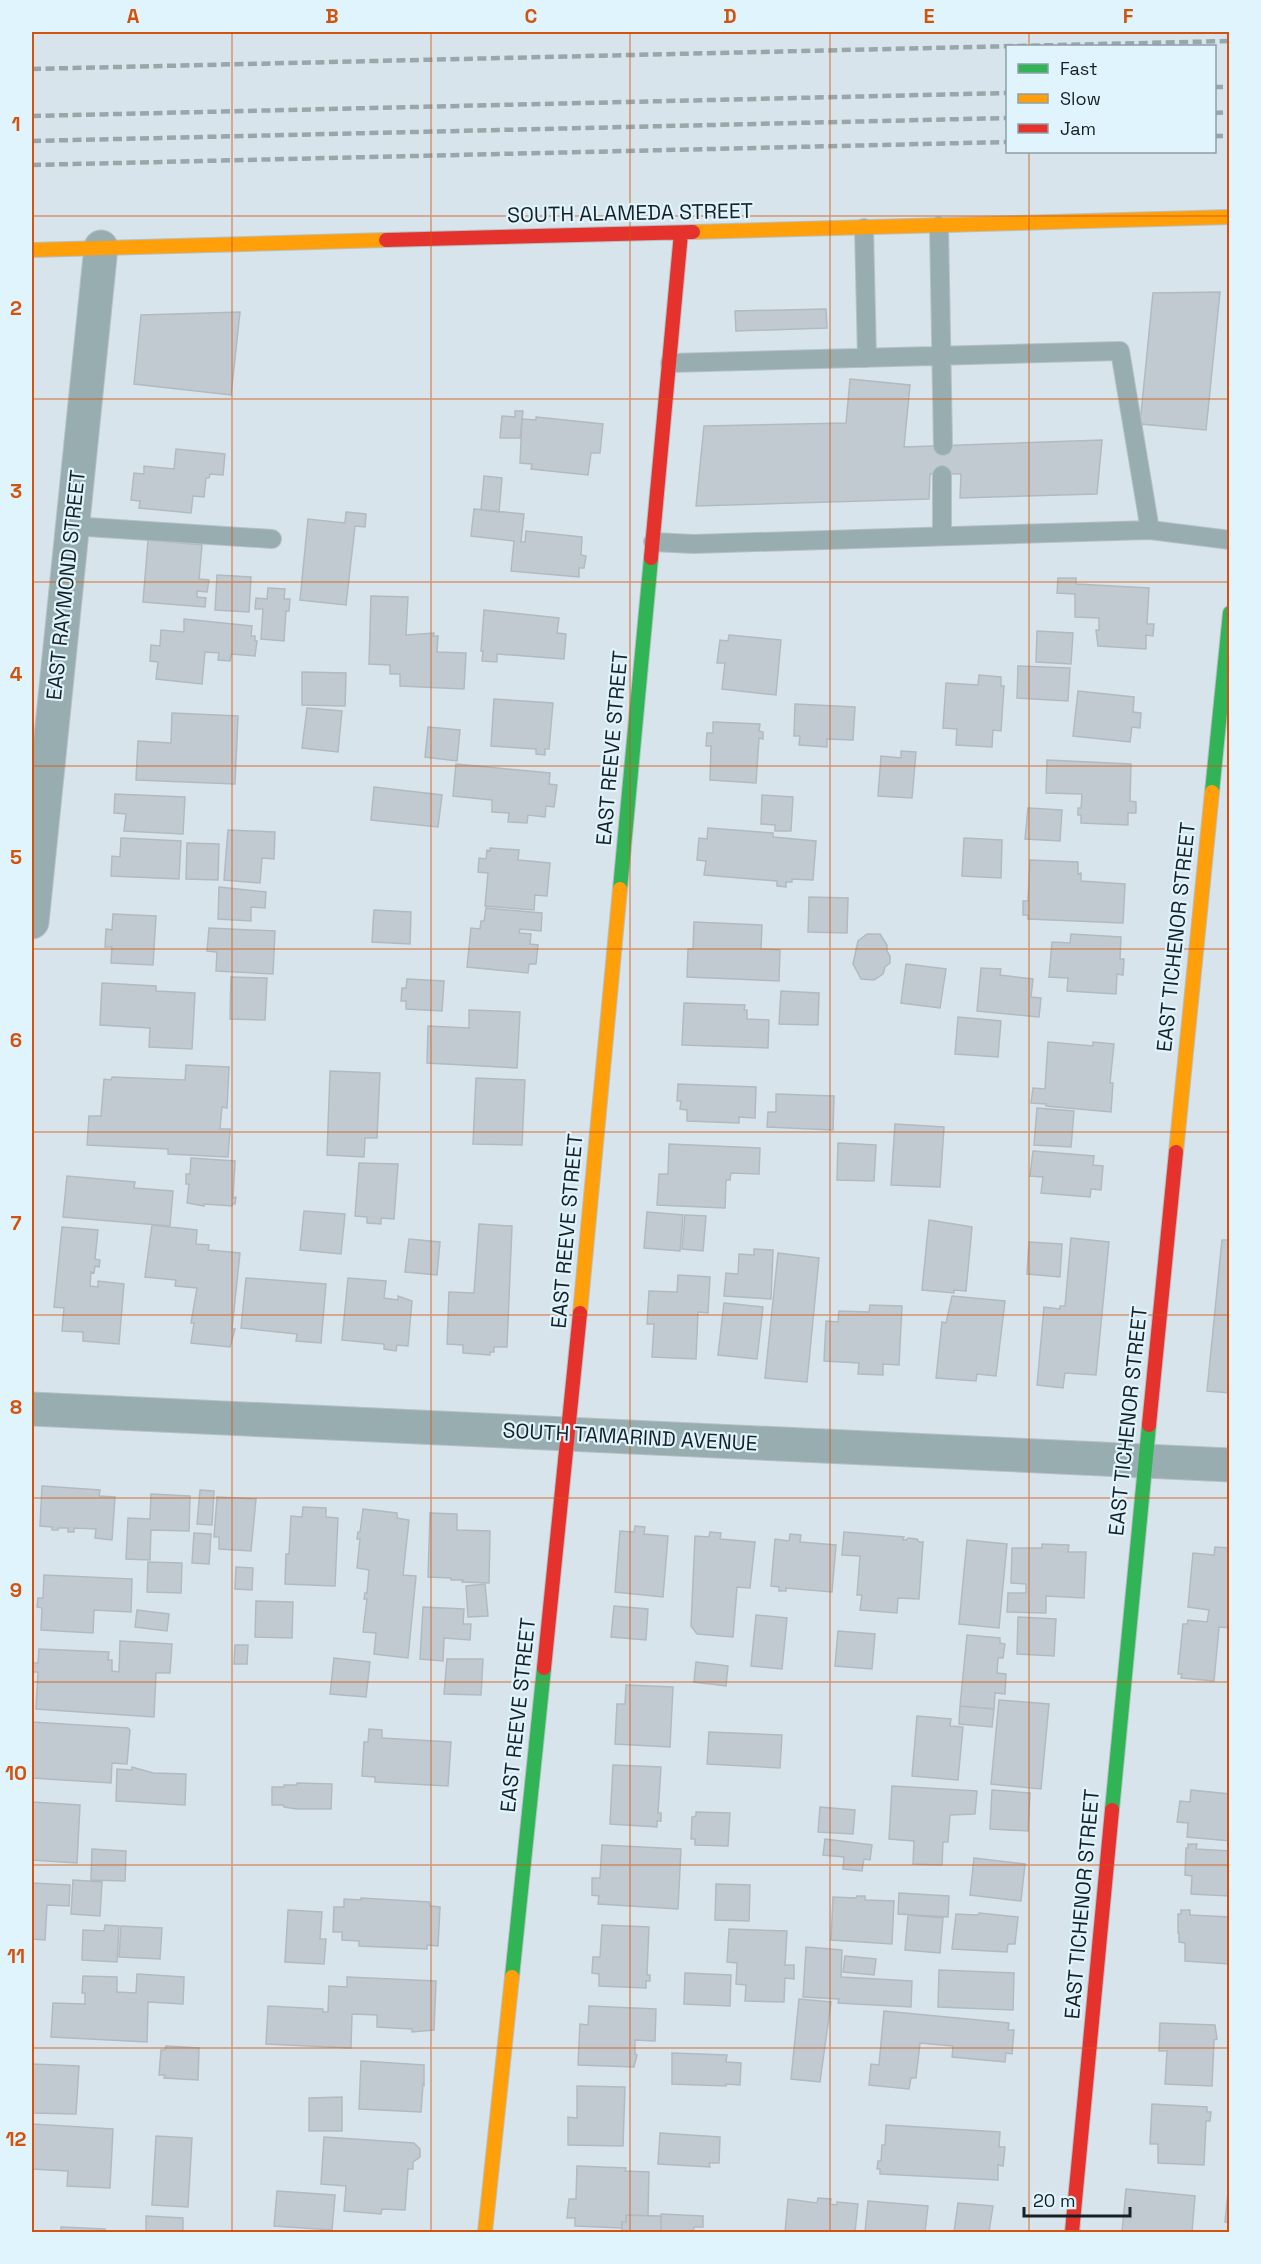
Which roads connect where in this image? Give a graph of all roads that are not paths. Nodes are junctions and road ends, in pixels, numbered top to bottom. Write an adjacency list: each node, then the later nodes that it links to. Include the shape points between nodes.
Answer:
1 (1230, 218): 2 (street, SOUTH ALAMEDA STREET)
2 (939, 226): 3 (street, SOUTH ALAMEDA STREET); 7 (lane)
3 (864, 228): 4 (street, SOUTH ALAMEDA STREET); 8 (lane)
4 (681, 233): 5 (street, SOUTH ALAMEDA STREET); 9 (street, EAST REEVE STREET)
5 (101, 247): 6 (street, SOUTH ALAMEDA STREET); 12 (street, EAST RAYMOND STREET)
6 (32, 250)
7 (940, 356): 8 (lane); 10 (lane); 13 (lane, via 1120,351)
8 (867, 358): 9 (lane)
9 (670, 363): 17 (street, EAST REEVE STREET)
10 (943, 446)
11 (942, 475): 14 (lane)
12 (72, 526): 15 (lane); 19 (street, EAST RAYMOND STREET)
13 (1150, 530): 14 (lane); 16 (lane)
14 (942, 536): 17 (lane)
15 (272, 539)
16 (1230, 540)
17 (653, 542): 21 (street, EAST REEVE STREET)
18 (1230, 613): 22 (street, EAST TICHENOR STREET)
19 (32, 922)
20 (32, 1409): 21 (street, SOUTH TAMARIND AVENUE)
21 (569, 1435): 22 (street, SOUTH TAMARIND AVENUE); 24 (street, EAST REEVE STREET)
22 (1145, 1461): 23 (street, SOUTH TAMARIND AVENUE); 25 (street, EAST TICHENOR STREET)
23 (1230, 1465)
24 (485, 2232)
25 (1072, 2232)

